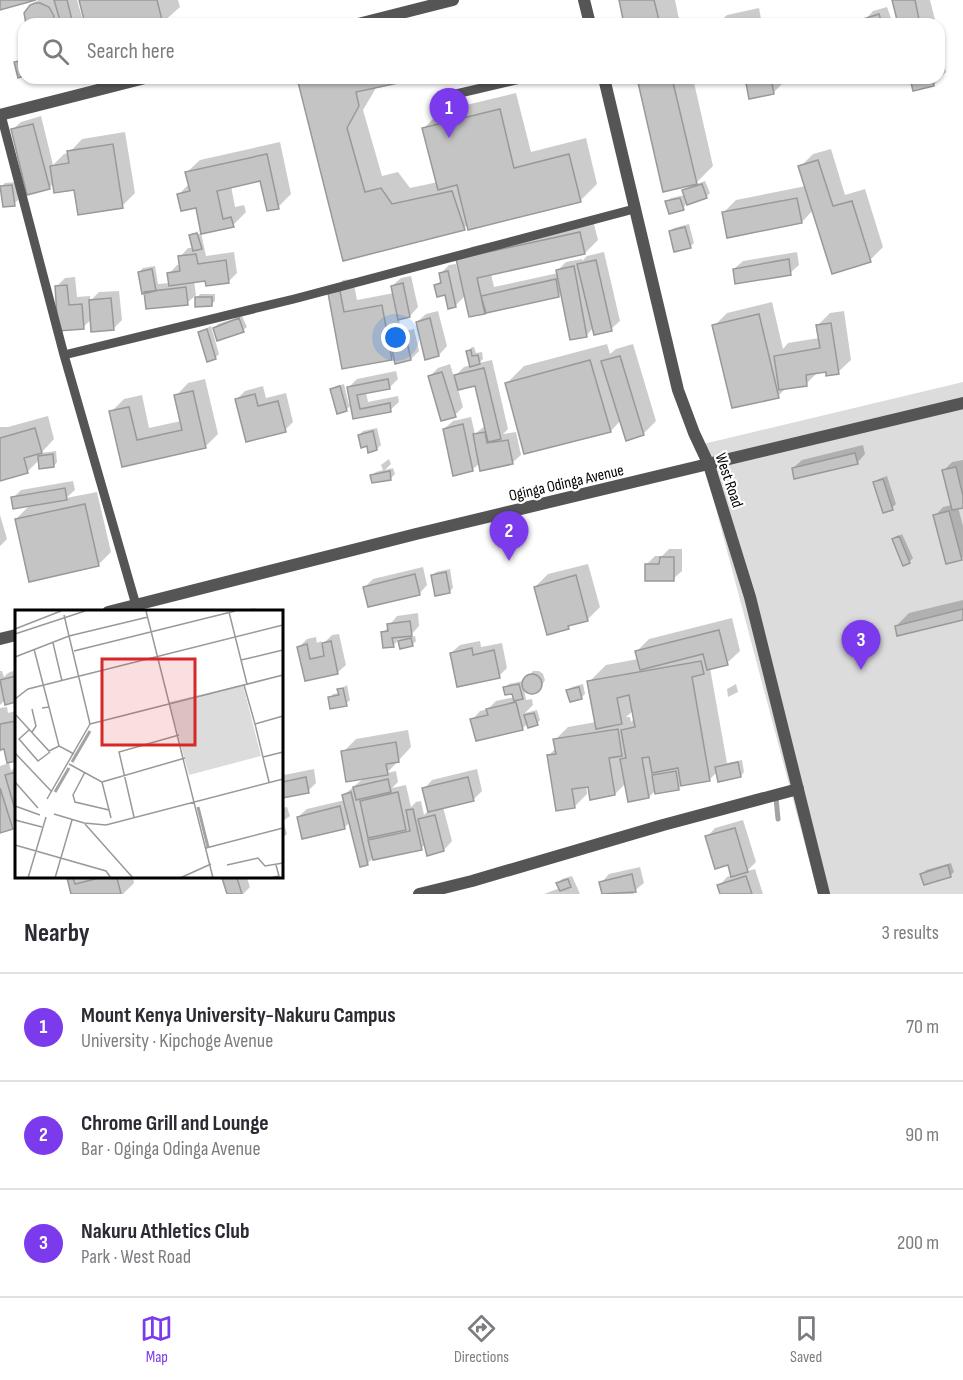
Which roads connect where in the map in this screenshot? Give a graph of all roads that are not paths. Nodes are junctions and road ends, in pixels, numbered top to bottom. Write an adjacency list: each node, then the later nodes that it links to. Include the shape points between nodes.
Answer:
1 (453, 0): 3 (street)
2 (584, 0): 4 (street)
3 (382, 18)
4 (588, 18)
5 (121, 84): 9 (street)
6 (498, 84): 8 (lane)
7 (605, 84): 10 (street, West Road)
8 (442, 97)
9 (0, 115): 11 (lane)
10 (634, 209): 11 (lane); 13 (street, West Road, via 678,390)
11 (64, 355): 14 (lane)
12 (963, 403): 13 (street, Oginga Odinga Avenue)
13 (709, 465): 14 (street, Oginga Odinga Avenue); 18 (street, West Road, via 750,597)
14 (136, 605): 15 (street, Oginga Odinga Avenue)
15 (116, 610)
16 (15, 635): 17 (street)
17 (0, 639)
18 (798, 789): 19 (street); 20 (street, West Road)
19 (419, 894)
20 (824, 894)

